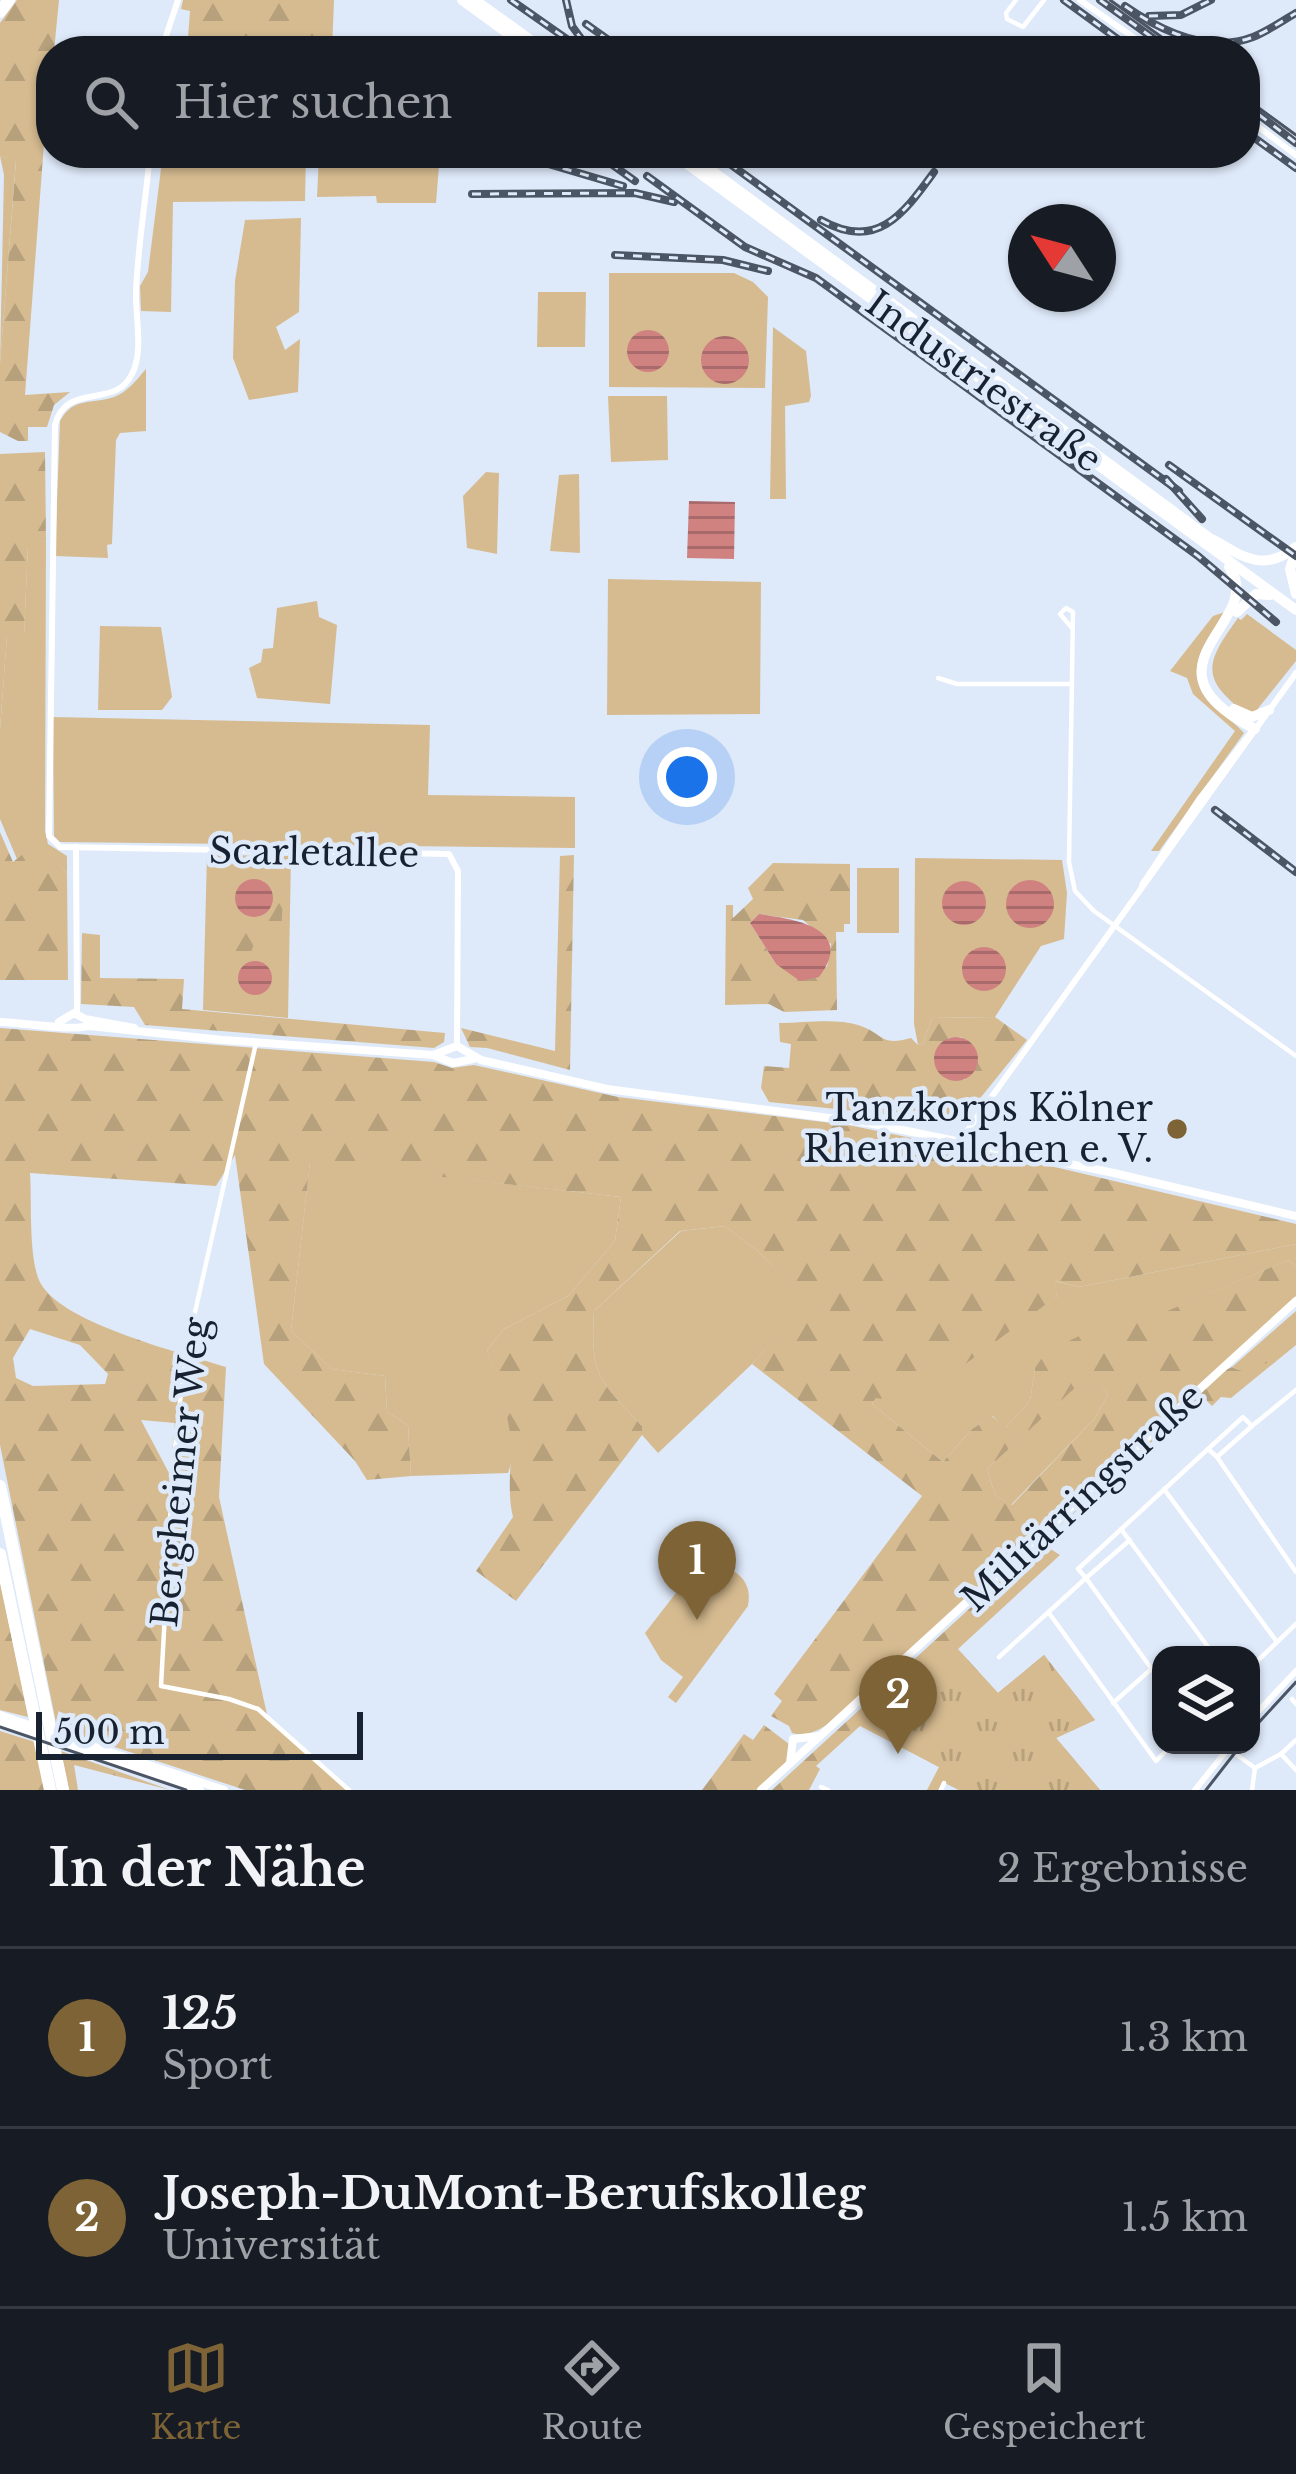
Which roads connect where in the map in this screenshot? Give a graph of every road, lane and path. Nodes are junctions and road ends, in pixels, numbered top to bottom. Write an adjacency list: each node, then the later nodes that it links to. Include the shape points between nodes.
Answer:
1 (10, 0): 8 (highway)
2 (178, 0): 9 (street)
3 (462, 0): 10 (highway)
4 (475, 0): 11 (highway)
5 (1016, 0): 6 (street, via 1007,19 1023,27)
6 (1044, 0)
7 (1080, 0): 12 (street)
8 (0, 12)
9 (166, 36)
10 (511, 36)
11 (525, 36)
12 (1132, 36)
13 (1260, 128): 14 (street)
14 (1296, 154)
15 (148, 168): 30 (street, via 135,370 119,389 70,400 55,425 49,831 56,845)
16 (692, 168): 18 (highway, Industriestraße)
17 (708, 168): 19 (highway, Industriestraße)
18 (1181, 526): 21 (highway, Industriestraße); 22 (highway, via 1233,571)
19 (1214, 541): 20 (highway, via 1253,562); 21 (highway, Industriestraße)
20 (1296, 549): 21 (highway)
21 (1295, 600): 22 (highway, via 1251,596)
22 (1233, 614): 28 (highway, via 1208,668 1216,692); 29 (highway, via 1204,653 1204,684)
23 (1072, 628): 26 (street)
24 (1296, 673): 27 (street)
25 (938, 678): 26 (street)
26 (1070, 684): 31 (street, via 1070,876 1081,899)
27 (1269, 710): 28 (highway); 29 (street)
28 (1243, 715): 29 (highway)
29 (1255, 729): 31 (street)
30 (76, 848): 32 (street); 35 (street, Scarletallee, via 448,854 458,871)
31 (1114, 926): 36 (street); 37 (street)
32 (71, 1020): 33 (main road); 34 (main road)
33 (0, 1022)
34 (256, 1043): 35 (main road); 78 (street, Bergheimer Weg, via 185,1356 161,1686 258,1709)
35 (455, 1052): 38 (main road, via 607,1089)
36 (1296, 1056)
37 (967, 1127): 38 (street); 39 (street)
38 (954, 1140): 39 (main road)
39 (976, 1145): 40 (main road)
40 (1296, 1216)
41 (1296, 1301): 64 (main road, Militärringstraße)
42 (1294, 1394): 43 (street)
43 (1252, 1426): 44 (street, via 1243,1417); 45 (street)
44 (1208, 1449): 45 (street); 47 (street)
45 (1217, 1457): 51 (street)
46 (0, 1486): 75 (highway)
47 (1164, 1490): 48 (street); 55 (street)
48 (1121, 1529): 49 (street); 52 (street, via 1078,1569)
49 (1130, 1540): 52 (street); 56 (street)
50 (0, 1555): 74 (highway)
51 (1296, 1572)
52 (1086, 1578): 53 (street); 59 (street)
53 (1048, 1612): 57 (street); 61 (street)
54 (1296, 1624): 55 (street)
55 (1277, 1642): 58 (street)
56 (1207, 1646)
57 (999, 1657)
58 (1260, 1658)
59 (1151, 1669): 61 (street)
60 (1296, 1671): 62 (street)
61 (1113, 1703): 67 (street, via 1156,1760)
62 (1260, 1709)
63 (0, 1719): 65 (main road)
64 (821, 1736): 71 (main road, Militärringstraße); 71 (main road, via 793,1739)
65 (60, 1739): 76 (main road); 77 (main road)
66 (1296, 1740): 70 (street)
67 (1162, 1754)
68 (1221, 1754): 80 (street)
69 (1237, 1754): 72 (street)
70 (1282, 1754): 72 (street); 73 (street)
71 (789, 1765): 79 (main road, Militärringstraße)
72 (1255, 1768): 81 (street)
73 (1296, 1770)
74 (50, 1790)
75 (63, 1790)
76 (200, 1790)
77 (224, 1790)
78 (350, 1790)
79 (761, 1790)
80 (1195, 1790)
81 (1252, 1790)

